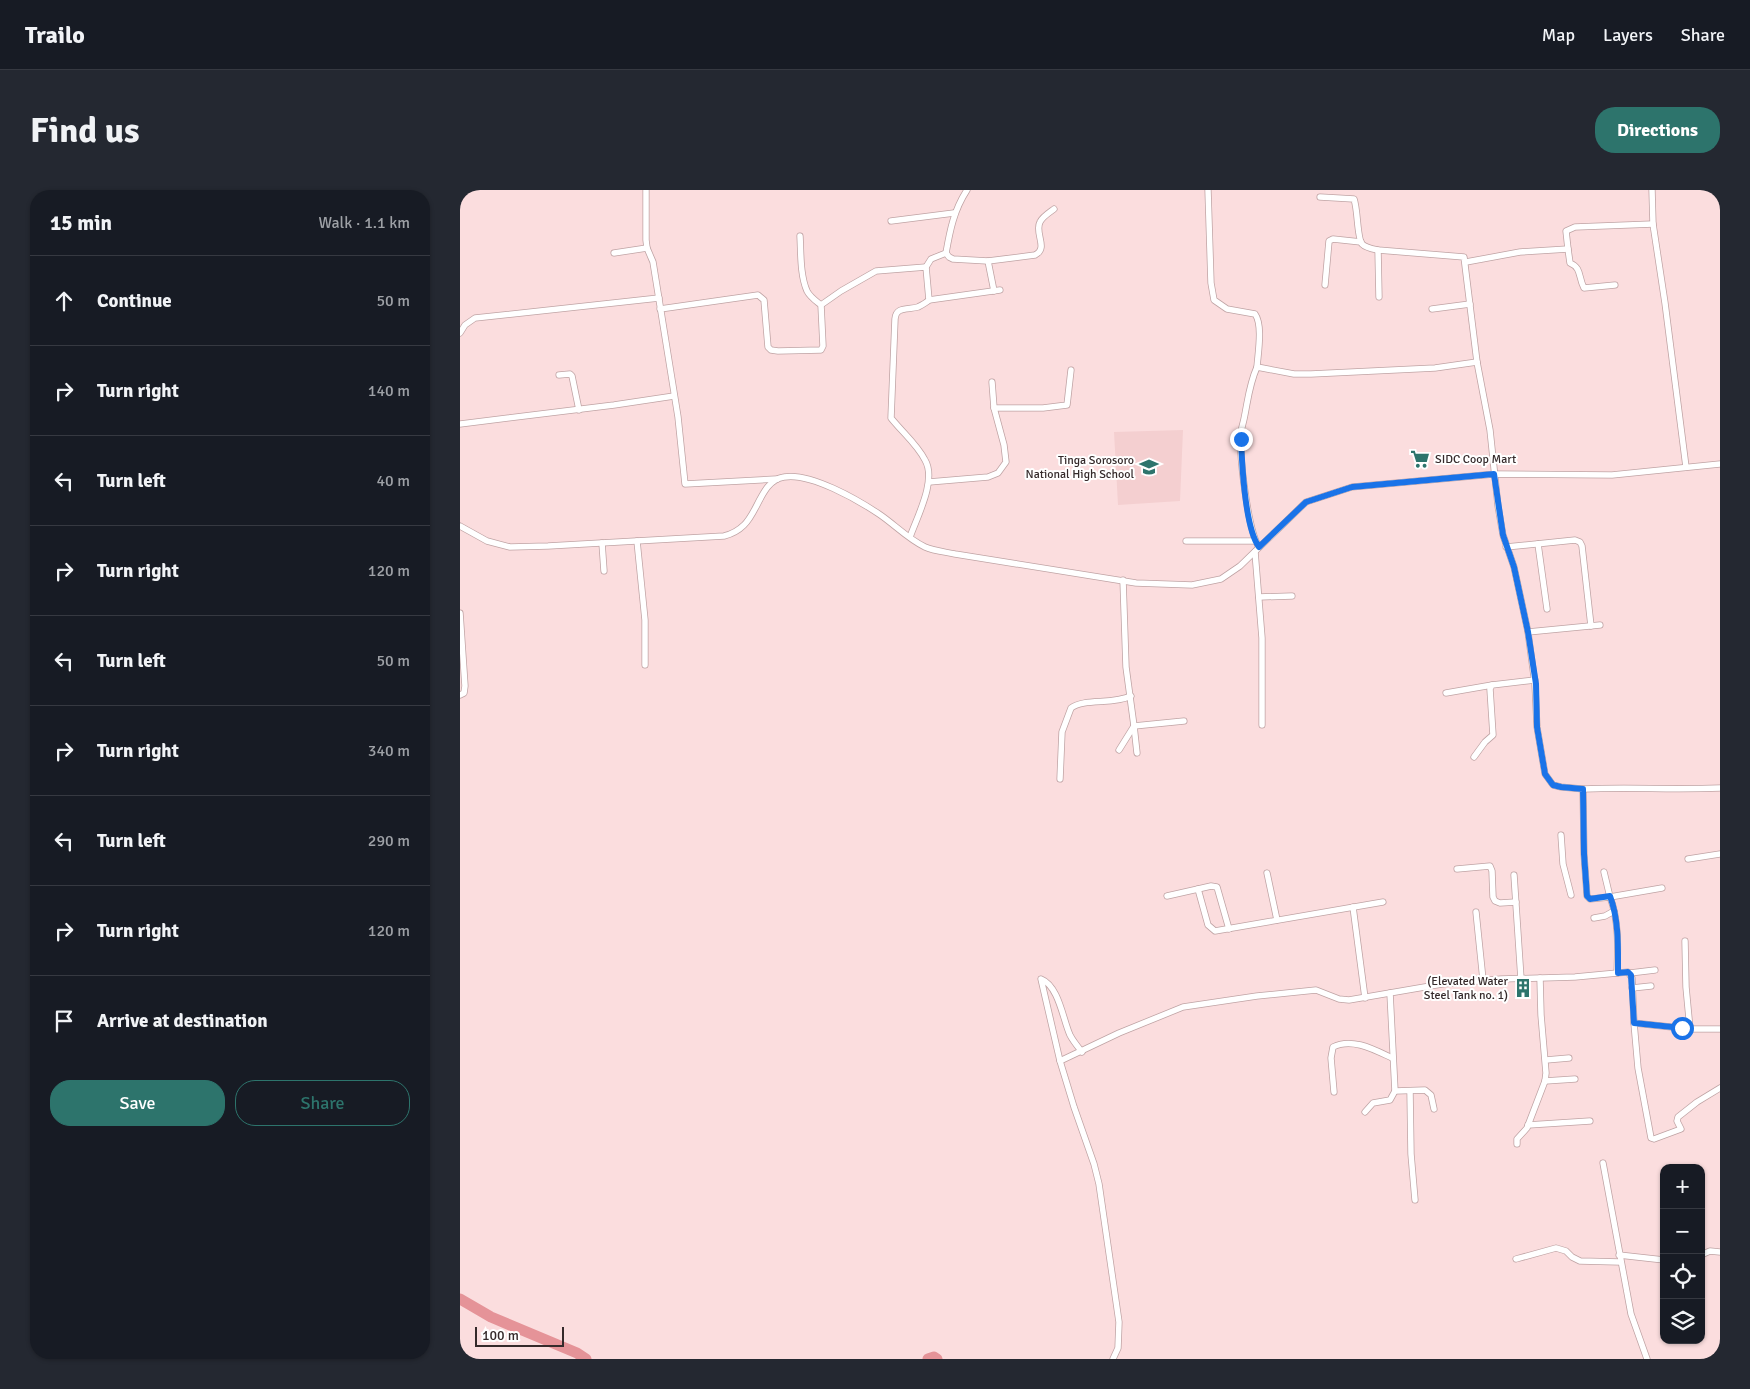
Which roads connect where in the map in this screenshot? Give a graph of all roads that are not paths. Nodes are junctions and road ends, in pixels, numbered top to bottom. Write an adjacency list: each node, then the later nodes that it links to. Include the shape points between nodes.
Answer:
1 (646, 190): 12 (street)
2 (967, 190): 7 (street)
3 (1208, 190): 31 (street, via 1214,300 1227,309 1258,317)
4 (1652, 190): 9 (street)
5 (1320, 197): 11 (street, via 1354,199)
6 (1054, 208): 17 (street, via 1040,221 1042,248 1039,253)
7 (954, 212): 8 (street); 15 (street)
8 (891, 221)
9 (1653, 224): 13 (street, via 1569,229 1566,231); 40 (street)
10 (800, 236): 26 (street, via 807,291)
11 (1361, 242): 14 (street, via 1365,247); 20 (street, via 1329,241)
12 (647, 248): 16 (street); 23 (street, via 653,262)
13 (1568, 249): 18 (street, via 1520,252); 21 (street, via 1570,263 1579,269 1584,288)
14 (1378, 250): 18 (street, via 1462,256); 22 (street)
15 (946, 252): 17 (street, via 953,259); 19 (street, via 931,259)
16 (614, 253)
17 (988, 261): 24 (street, via 997,290)
18 (1466, 262): 25 (street)
19 (926, 267): 24 (street); 26 (street, via 876,271)
20 (1325, 285)
21 (1615, 285)
22 (1379, 297)
23 (659, 298): 27 (street); 29 (street, via 475,318)
24 (929, 300): 43 (street, via 919,307 899,310 895,314 890,414 926,461)
25 (1470, 304): 28 (street); 30 (street)
26 (821, 305): 27 (street, via 823,346 817,351 771,350 768,347 764,300 758,295)
27 (660, 309): 35 (street)
28 (1432, 309)
29 (460, 333)
30 (1477, 362): 31 (street, via 1435,368 1311,374); 41 (street)
31 (1257, 367): 48 (street, via 1250,383 1241,434 1245,491)
32 (1071, 370): 36 (street, via 1068,405)
33 (559, 375): 37 (street, via 572,376)
34 (992, 382): 36 (street)
35 (674, 396): 37 (street); 42 (street, via 685,484)
36 (994, 408): 43 (street, via 1004,445 1006,462 1002,468 988,477)
37 (579, 410): 38 (street)
38 (460, 424)
39 (1720, 464): 40 (street)
40 (1686, 467): 41 (street, via 1612,475)
41 (1494, 474): 51 (street); 52 (street, via 1352,487 1306,502)
42 (777, 479): 45 (street, via 793,477 826,485 877,513); 46 (street, via 768,487 746,524 735,533)
43 (929, 482): 45 (street)
44 (460, 526): 49 (street, via 487,541 510,547)
45 (910, 537): 54 (street, via 926,548 955,554)
46 (637, 541): 49 (street); 62 (street, via 645,620)
47 (1186, 541): 48 (street)
48 (1254, 541): 52 (street)
49 (602, 543): 53 (street)
50 (1538, 544): 51 (street); 57 (street); 60 (street, via 1580,542)
51 (1506, 547): 61 (street, via 1514,567)
52 (1257, 550): 54 (street, via 1221,579 1192,585 1155,585); 56 (street)
53 (604, 571)
54 (1123, 580): 67 (street, via 1126,667)
55 (1292, 596): 56 (street)
56 (1259, 598): 69 (street)
57 (1547, 608)
58 (460, 613): 66 (street, via 465,686 464,693)
59 (1600, 625): 60 (street)
60 (1591, 626): 61 (street)
61 (1528, 632): 63 (street)
62 (645, 665)
63 (1535, 680): 64 (street); 76 (street, via 1537,727 1545,774 1553,785)
64 (1492, 685): 65 (street); 73 (street, via 1493,735)
65 (1446, 693)
66 (460, 695)
67 (1131, 696): 70 (street); 74 (street, via 1078,704 1071,708 1062,732)
68 (1184, 721): 70 (street)
69 (1262, 725)
70 (1134, 726): 71 (street); 72 (street)
71 (1119, 750)
72 (1137, 753)
73 (1474, 757)
74 (1060, 779)
75 (1720, 788): 76 (street)
76 (1583, 789): 88 (street, via 1587,896 1590,899)
77 (1561, 834): 87 (street, via 1563,864)
78 (1720, 854): 79 (street)
79 (1688, 859)
80 (1457, 869): 90 (street, via 1490,866 1495,901)
81 (1604, 872): 88 (street)
82 (1267, 873): 95 (street)
83 (1514, 875): 90 (street)
84 (1662, 888): 88 (street)
85 (1198, 889): 86 (street); 96 (street, via 1208,925 1216,930); 96 (street, via 1217,887)
86 (1167, 896)
87 (1571, 896)
88 (1610, 896): 93 (street)
89 (1383, 902): 91 (street)
90 (1516, 902): 102 (street)
91 (1353, 907): 95 (street); 107 (street)
92 (1476, 912): 103 (street)
93 (1614, 912): 94 (street); 99 (street)
94 (1594, 918)
95 (1277, 920): 96 (street)
96 (1229, 928)
97 (1685, 942): 109 (street)
98 (1656, 970): 100 (street)
99 (1618, 973): 100 (street); 101 (street)
100 (1630, 973): 105 (street)
101 (1540, 978): 102 (street); 114 (street)
102 (1521, 979): 103 (street)
103 (1483, 980): 106 (street)
104 (1651, 986): 105 (street)
105 (1632, 988): 108 (street)
106 (1390, 993): 107 (street); 112 (street)
107 (1365, 998): 111 (street, via 1339,999 1316,990 1183,1007)
108 (1634, 1023): 109 (street); 118 (street, via 1638,1068 1651,1138 1681,1130 1678,1117)
109 (1690, 1029): 110 (street)
110 (1720, 1029)
111 (1082, 1052): 115 (street); 115 (street, via 1069,1034 1053,990 1041,979)
112 (1392, 1058): 120 (street); 121 (street, via 1375,1048 1336,1045 1331,1051)
113 (1569, 1058): 114 (street)
114 (1546, 1060): 117 (street)
115 (1060, 1061): 134 (street, via 1099,1184 1119,1322 1118,1348)
116 (1574, 1079): 117 (street)
117 (1544, 1081): 125 (street)
118 (1720, 1088)
119 (1410, 1090): 120 (street); 122 (street, via 1429,1091); 128 (street)
120 (1395, 1091): 123 (street, via 1390,1100 1373,1103)
121 (1334, 1092)
122 (1434, 1109)
123 (1364, 1112)
124 (1590, 1121): 125 (street)
125 (1528, 1125): 126 (street, via 1517,1139)
126 (1517, 1144)
127 (1603, 1163): 132 (street)
128 (1415, 1200)
129 (1720, 1252): 130 (street)
130 (1705, 1254)
131 (1516, 1258): 132 (street, via 1556,1248 1580,1261)
132 (1620, 1258): 133 (street); 135 (street, via 1631,1314)
133 (1660, 1260)
134 (1113, 1359)
135 (1648, 1359)

